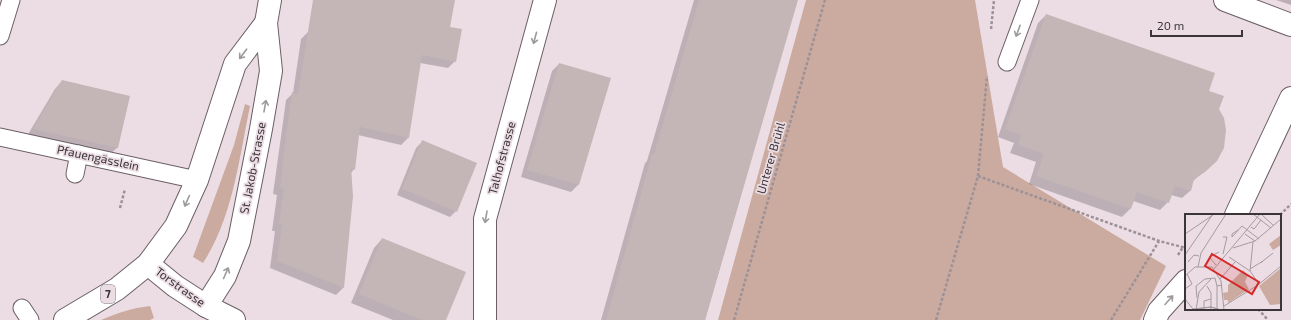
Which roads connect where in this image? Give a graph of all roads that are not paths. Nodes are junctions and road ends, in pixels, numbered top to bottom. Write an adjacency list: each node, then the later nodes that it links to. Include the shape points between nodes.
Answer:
1 (11, 0): 8 (lane)
2 (270, 0): 6 (main road, St. Jakob-Strasse)
3 (545, 0): 21 (main road, Talhofstrasse, one-way to 21, via 485,219)
4 (1030, 0): 9 (lane, one-way to 9)
5 (1225, 0): 7 (main road)
6 (266, 23): 14 (main road, St. Jakob-Strasse, one-way to 14, via 235,64); 18 (main road, St. Jakob-Strasse, one-way to 6, via 225,276 239,241 271,71)
7 (1291, 25)
8 (0, 36)
9 (1007, 62)
10 (1291, 98): 15 (main road)
11 (0, 137): 12 (lane, Pfauengässlein)
12 (79, 154): 13 (lane); 14 (lane, Pfauengässlein)
13 (75, 174)
14 (196, 180): 16 (main road, St. Jakob-Strasse, one-way to 16, via 176,226)
15 (1236, 214)
16 (148, 264): 18 (main road, Torstrasse, via 175,286); 19 (main road, 7, via 117,289)
17 (1185, 282): 22 (main road, one-way to 17)
18 (200, 313): 20 (main road, Torstrasse)
19 (65, 320)
20 (234, 320)
21 (485, 320)
22 (1155, 320)

